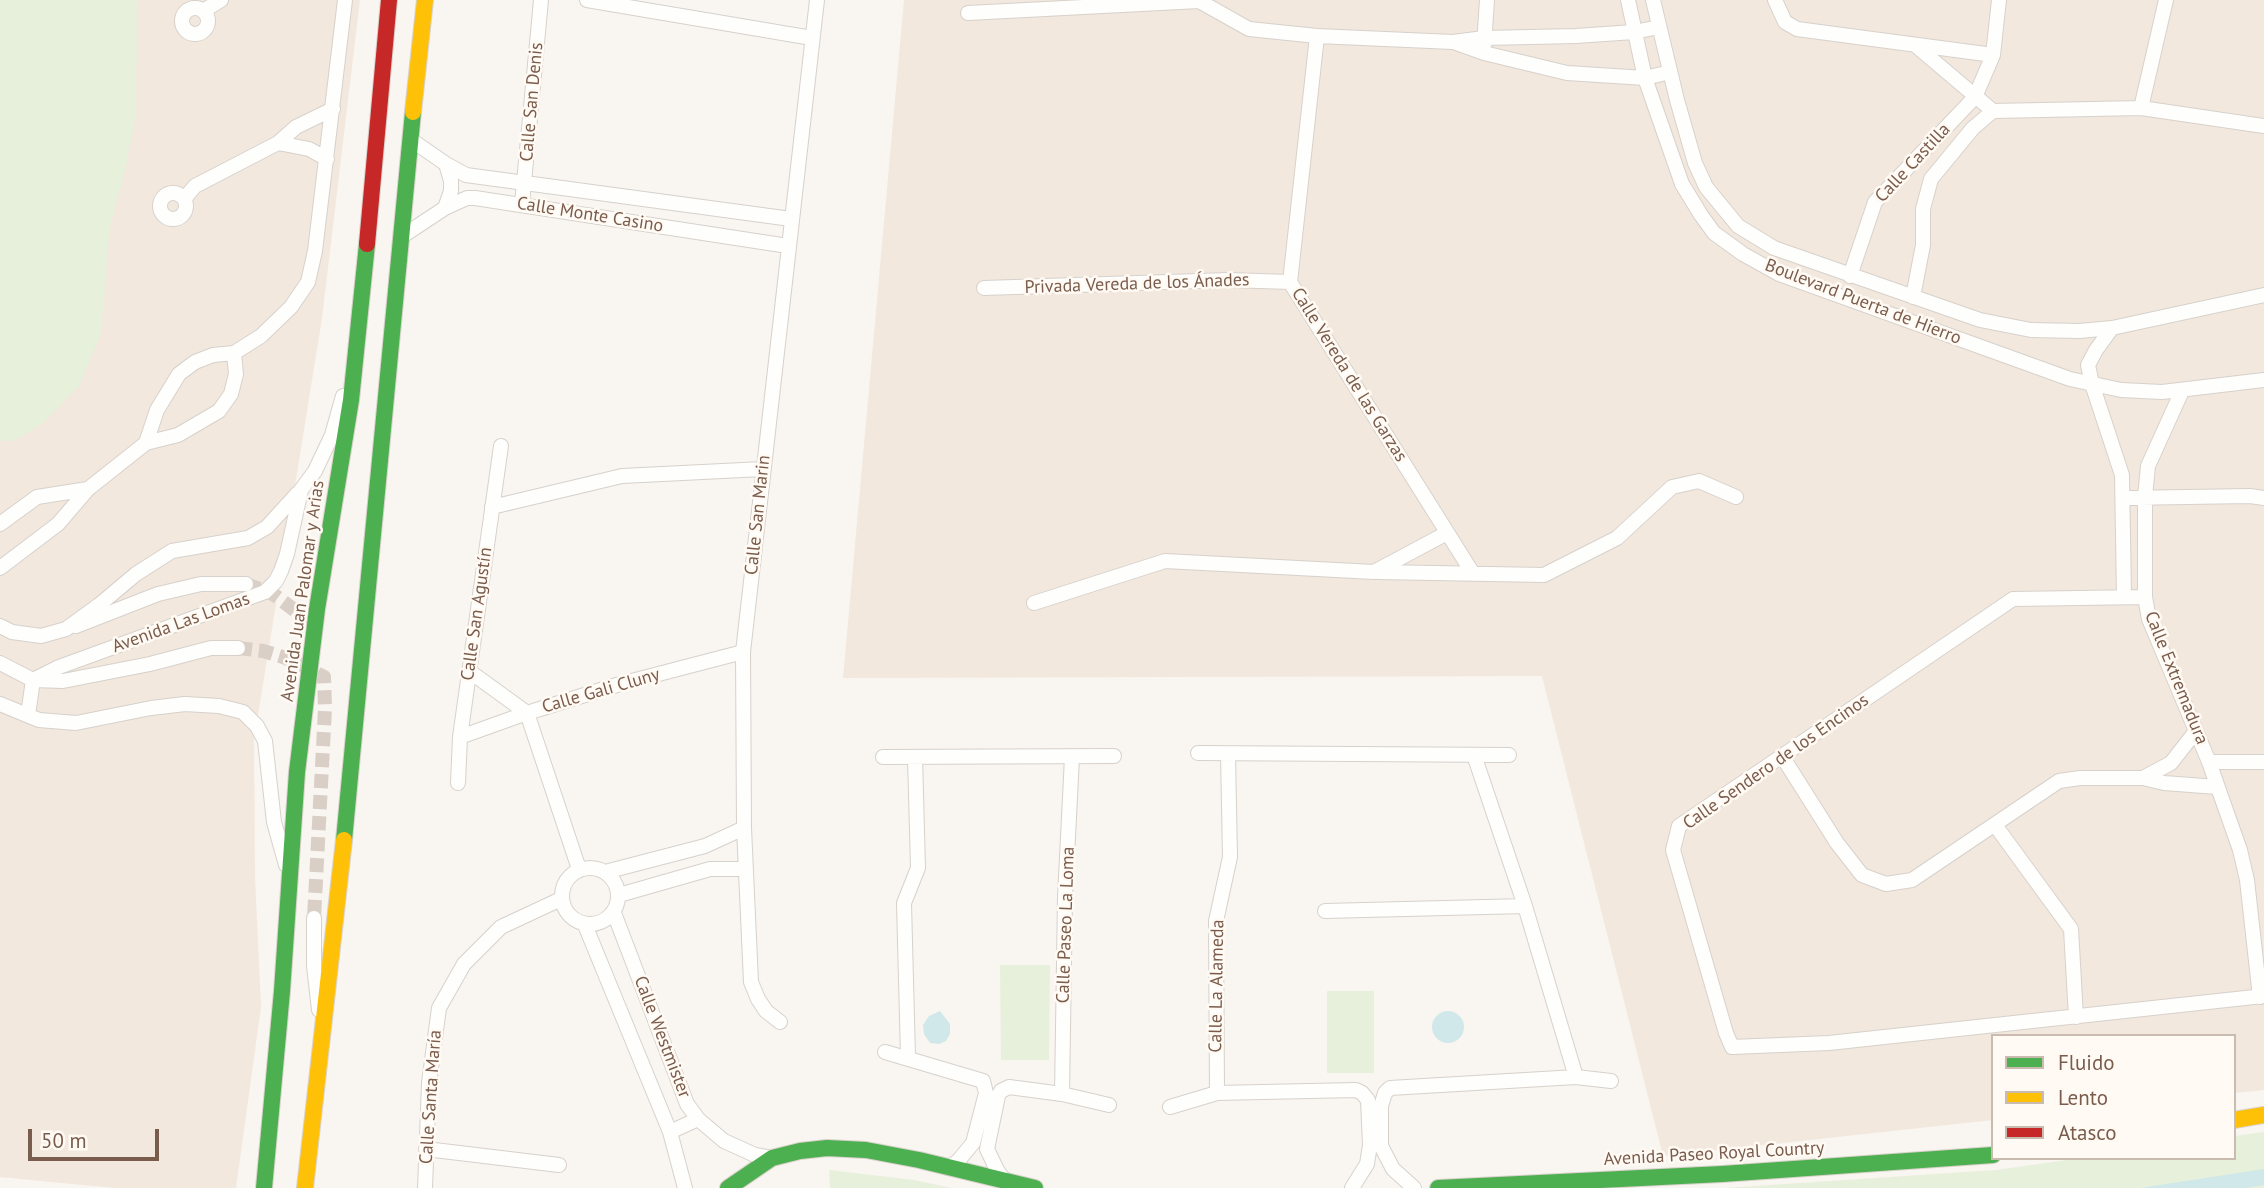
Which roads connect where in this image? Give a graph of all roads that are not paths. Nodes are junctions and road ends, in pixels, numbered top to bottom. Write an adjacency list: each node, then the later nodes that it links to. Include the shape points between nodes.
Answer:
1 (221, 0): 14 (street)
2 (345, 0): 27 (street)
3 (389, 0): 49 (main road, Avenida Juan Palomar y Arias)
4 (425, 0): 30 (main road)
5 (541, 0): 36 (street, Calle San Denis)
6 (587, 0): 19 (street)
7 (817, 0): 19 (street, Calle San Marin)
8 (1487, 0): 20 (street)
9 (1628, 0): 17 (street, Boulevard Puerta de Hierro)
10 (1653, 0): 16 (street, Boulevard Puerta de Hierro)
11 (1775, 0): 21 (street, via 1785,22 1797,29)
12 (1999, 0): 22 (street)
13 (2166, 0): 26 (street)
14 (203, 11)
15 (968, 13): 18 (street, via 1199,1 1249,29)
16 (1659, 27): 17 (street); 23 (street, Boulevard Puerta de Hierro)
17 (1634, 32): 20 (street); 24 (street, Boulevard Puerta de Hierro)
18 (1317, 36): 20 (street); 44 (street, Calle Vereda de las Garzas)
19 (812, 38): 40 (street, Calle San Marin)
20 (1484, 46): 24 (street, via 1567,73)
21 (1914, 46): 22 (street); 25 (street)
22 (1993, 55): 25 (street)
23 (1670, 72): 24 (street); 43 (street, Boulevard Puerta de Hierro, via 1695,163 1706,187 1738,226 1774,248)
24 (1644, 78): 52 (street, Boulevard Puerta de Hierro, via 1682,184 1714,233 1743,254 1779,274)
25 (1975, 97): 28 (street); 33 (street, Calle Castilla)
26 (2141, 108): 28 (street); 29 (street)
27 (333, 109): 31 (street, via 296,127); 32 (street)
28 (1993, 111): 35 (street, Calle Castilla, via 1973,128)
29 (2264, 126)
30 (410, 139): 34 (street, Calle Monte Casino); 41 (main road)
31 (278, 143): 32 (street, via 309,149); 37 (street, via 195,186)
32 (327, 159): 50 (street, via 308,282 291,307 261,336)
33 (1911, 163): 35 (street); 43 (street, Calle Castilla, via 1875,202)
34 (446, 164): 36 (street, Calle Monte Casino, via 466,174); 39 (street, via 451,191)
35 (1931, 180): 47 (street, Calle Castilla)
36 (524, 183): 38 (street, Calle San Denis); 40 (street, Calle Monte Casino)
37 (184, 198)
38 (522, 204): 39 (street, Calle Monte Casino, via 467,198); 42 (street, Calle Monte Casino)
39 (445, 208): 41 (street, Calle Monte Casino)
40 (791, 219): 42 (street, Calle San Marin)
41 (401, 237): 117 (main road)
42 (788, 246): 56 (street, Calle San Marin)
43 (1850, 276): 47 (street, Boulevard Puerta de Hierro)
44 (1290, 282): 45 (street, Privada Vereda de los Ánades); 65 (street, Calle Vereda de las Garzas)
45 (984, 288)
46 (2264, 295): 48 (street, Boulevard Puerta de Hierro)
47 (1913, 297): 48 (street, Boulevard Puerta de Hierro, via 1980,320 2031,330)
48 (2112, 328): 52 (street, Calle Extremadura, via 2088,365)
49 (358, 347): 58 (street, Avenida Las Lomas, via 332,435); 106 (main road, Avenida Juan Palomar y Arias, via 317,609 297,772)
50 (234, 353): 54 (street, via 213,355 179,374 157,410); 54 (street, via 234,384 219,411 178,435)
51 (2264, 380): 53 (street, Boulevard Puerta de Hierro)
52 (2092, 384): 53 (street, Boulevard Puerta de Hierro, via 2121,390); 61 (street, Calle Extremadura, via 2122,475)
53 (2182, 391): 60 (street, Calle Extremadura, via 2148,466)
54 (146, 443): 57 (street)
55 (501, 446): 63 (street, Calle San Agustín)
56 (763, 469): 63 (street, via 622,476); 76 (street, Calle San Marin)
57 (88, 489): 64 (street, via 37,497); 66 (street, via 58,524)
58 (301, 489): 74 (street, Avenida Las Lomas, via 267,527 248,538 172,551); 79 (street, Avenida Las Lomas, via 287,554 276,581 265,592 59,667)
59 (1736, 497): 68 (street, via 1699,481 1672,487 1617,538 1544,575)
60 (2144, 497): 61 (street); 62 (street); 71 (street, Calle Extremadura)
61 (2123, 498): 70 (street, Calle Extremadura)
62 (2264, 498)
63 (492, 507): 78 (street, Calle San Agustín)
64 (0, 524)
65 (1447, 533): 67 (street); 68 (street, Calle Vereda de las Garzas)
66 (0, 568)
67 (1374, 572): 68 (street); 72 (street, via 1166,561)
68 (1472, 572)
69 (246, 584): 74 (street, Avenida Las Lomas, via 201,584 158,594)
70 (2124, 596): 71 (street, Calle Sendero de los Encinos); 89 (street, Calle Sendero de los Encinos, via 2014,599)
71 (2144, 597): 83 (street, Calle Extremadura)
72 (1034, 603)
73 (0, 626): 74 (street, Avenida Las Lomas, via 41,636)
74 (66, 629)
75 (238, 648): 79 (street, Avenida Las Lomas, via 211,648 63,681)
76 (743, 652): 81 (street, Calle Gali Cluny); 100 (street, Calle San Marin)
77 (0, 663): 79 (street)
78 (469, 671): 81 (street); 84 (street, Calle San Agustín)
79 (33, 681): 82 (street)
80 (0, 704): 82 (street)
81 (527, 713): 84 (street, Calle Gali Cluny); 102 (street)
82 (28, 715): 106 (street, via 76,723 184,704 243,712 265,741 274,822)
83 (2196, 731): 94 (street, Calle Extremadura); 96 (street, via 2171,762)
84 (460, 737): 97 (street, Calle San Agustín)
85 (1198, 754): 86 (street)
86 (1228, 754): 87 (street); 122 (street, Calle La Alameda, via 1230,857 1216,921)
87 (1474, 755): 88 (street); 109 (street)
88 (1508, 755)
89 (1782, 755): 99 (street, via 1862,875 1886,884 1912,880); 115 (street, Calle Sendero de los Encinos, via 1679,826 1673,850 1732,1048 1829,1043)
90 (1114, 756): 93 (street)
91 (883, 757): 92 (street)
92 (915, 757): 93 (street); 119 (street, via 918,868 904,903)
93 (1072, 757): 123 (street, Calle Paseo La Loma)
94 (2209, 762): 95 (street); 98 (street, Calle Extremadura)
95 (2264, 762)
96 (2143, 778): 98 (street); 99 (street, via 2059,781)
97 (458, 783)
98 (2217, 787): 114 (street, Calle Extremadura, via 2247,880)
99 (1995, 825): 115 (street, via 2071,929)
100 (744, 828): 101 (street); 104 (street, Calle San Marin)
101 (705, 846): 103 (street); 105 (street)
102 (579, 869): 105 (street); 108 (street, via 565,881)
103 (710, 869): 104 (street); 107 (street)
104 (745, 869): 116 (street, Calle San Marin, via 751,982 766,1011)
105 (605, 872): 107 (street, via 613,878)
106 (290, 881): 139 (main road, Avenida Juan Palomar y Arias)
107 (619, 895): 111 (street)
108 (561, 899): 113 (street, via 569,916); 130 (street, Calle Santa María, via 501,928 464,964 439,1008)
109 (1525, 906): 110 (street); 120 (street)
110 (1325, 911)
111 (614, 913): 113 (street, via 601,923); 127 (street, Calle Westmister, via 687,1104)
112 (314, 918): 117 (street)
113 (585, 925): 129 (street, Calle Westmister)
114 (2262, 997): 115 (street, Calle Sendero de los Encinos)
115 (2076, 1017)
116 (780, 1022)
117 (323, 1042): 140 (main road)
118 (885, 1052): 119 (street)
119 (908, 1057): 134 (street, via 983,1081 986,1086 974,1142)
120 (1576, 1077): 121 (street); 145 (street, via 1390,1088 1381,1106 1381,1146 1393,1169)
121 (1611, 1081)
122 (1217, 1093): 125 (street); 144 (street, via 1362,1093 1369,1108 1369,1154)
123 (1062, 1094): 124 (street); 138 (street, via 1009,1087 998,1096 988,1149 996,1170)
124 (1109, 1105)
125 (1170, 1107)
126 (2264, 1115): 128 (main road)
127 (698, 1119): 129 (street); 132 (street, Calle Westmister, via 739,1149)
128 (2236, 1120)
129 (670, 1132): 142 (street, Calle Westmister)
130 (426, 1149): 133 (street); 141 (street, Calle Santa María)
131 (1991, 1155): 135 (main road, Avenida Paseo Royal Country)
132 (772, 1158): 134 (main road, via 800,1151 853,1149); 143 (main road)
133 (559, 1165)
134 (948, 1168): 138 (main road)
135 (1722, 1181): 137 (main road, Avenida Paseo Royal Country)
136 (1550, 1185): 137 (main road, Avenida Paseo Royal Country); 146 (main road, Avenida Paseo Royal Country)
137 (1571, 1185)
138 (1024, 1186)
139 (264, 1188)
140 (305, 1188)
141 (425, 1188)
142 (685, 1188)
143 (728, 1188)
144 (1352, 1188)
145 (1414, 1188)
146 (1438, 1188)

